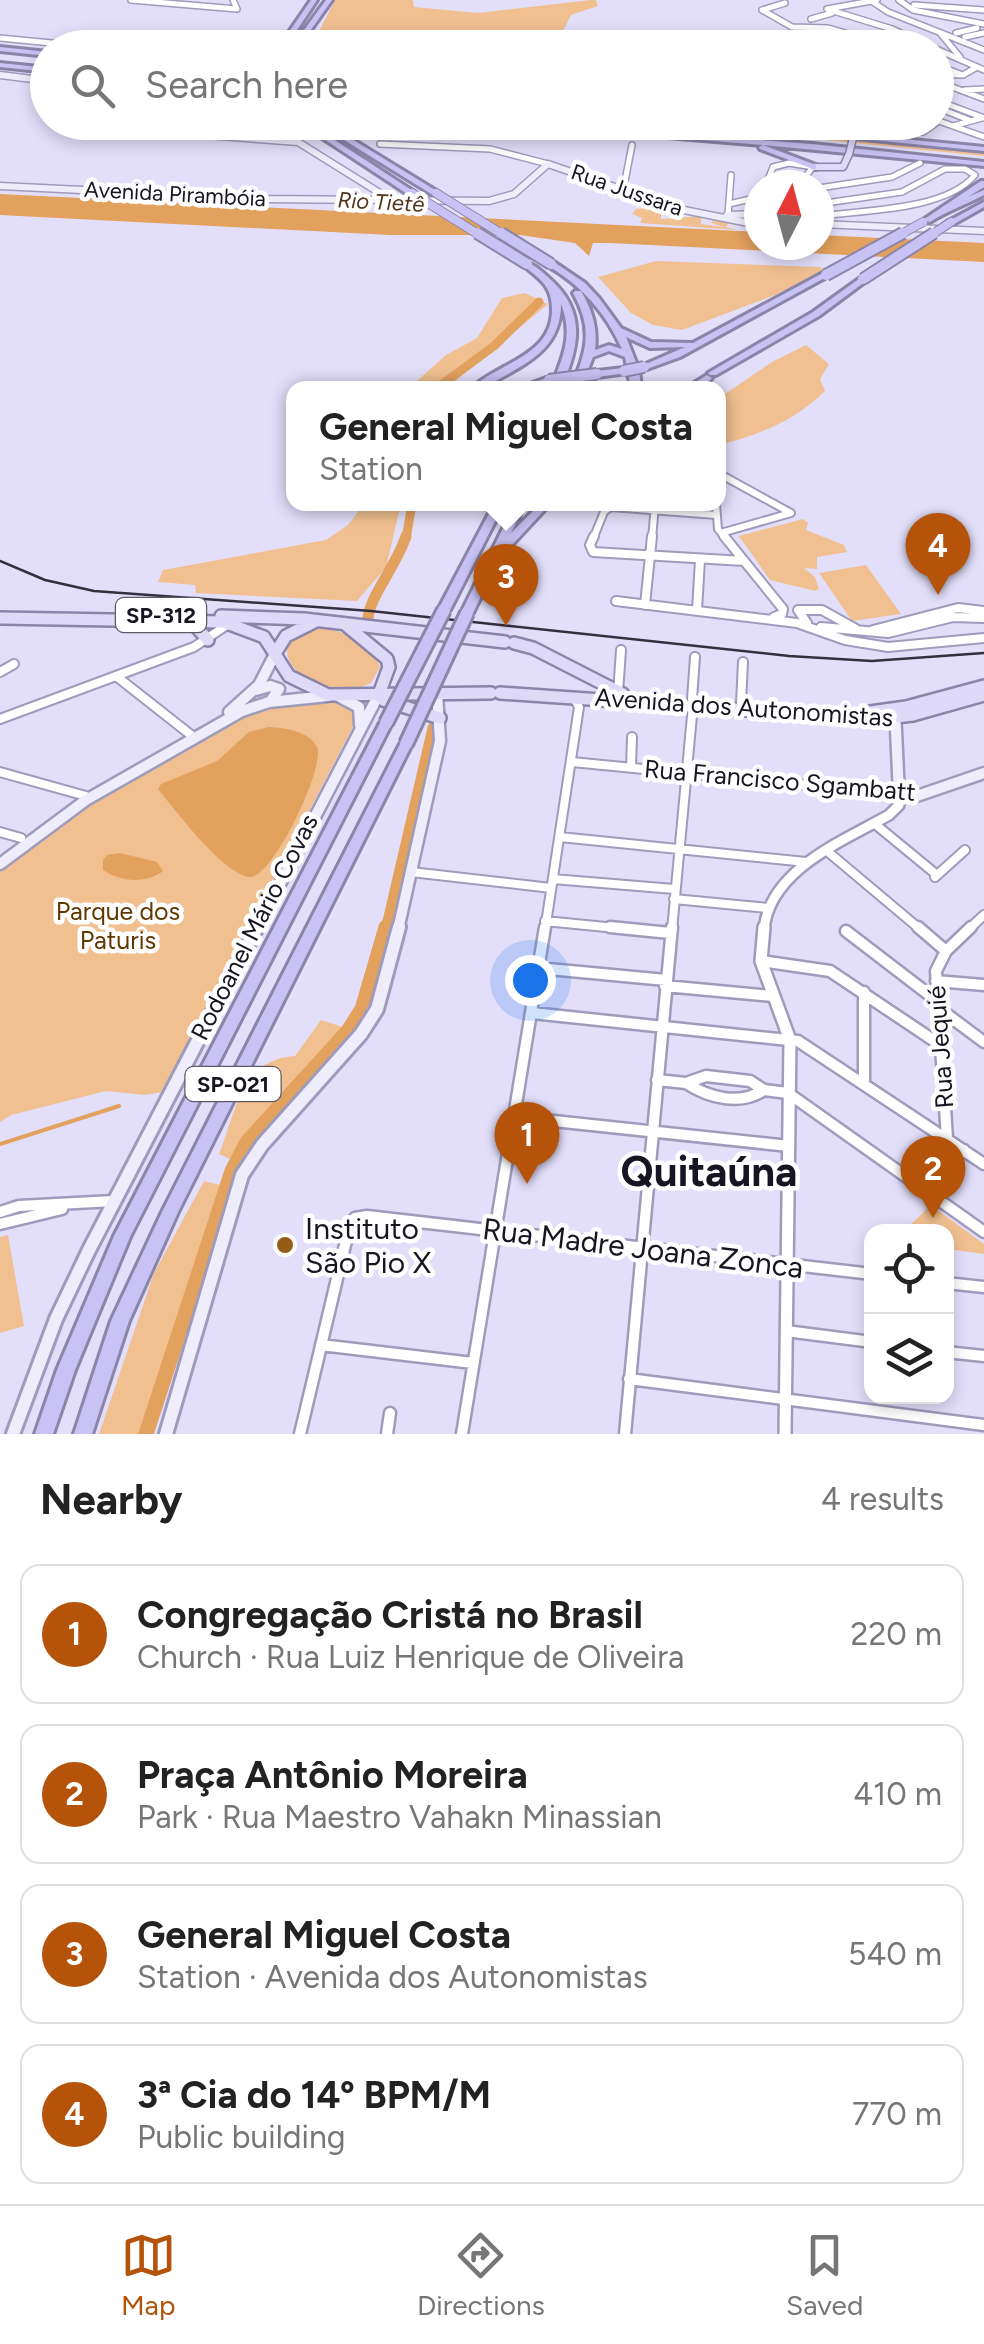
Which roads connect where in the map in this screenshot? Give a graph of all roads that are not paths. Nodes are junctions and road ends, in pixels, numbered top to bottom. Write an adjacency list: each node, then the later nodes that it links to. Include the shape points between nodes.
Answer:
1 (131, 0): 8 (street)
2 (230, 0): 8 (street); 8 (street, via 236,9)
3 (314, 0): 13 (highway)
4 (329, 0): 11 (highway)
5 (872, 0): 10 (street, via 827,8); 23 (street)
6 (900, 1): 9 (street); 14 (street)
7 (785, 3): 21 (street, via 762,10 792,26)
8 (224, 8)
9 (984, 10)
10 (832, 13): 12 (street); 22 (street)
11 (317, 18): 19 (highway); 20 (highway)
12 (810, 19)
13 (299, 20): 17 (highway); 18 (highway)
14 (968, 23): 15 (street); 16 (street); 24 (street, via 946,26)
15 (984, 24)
16 (977, 28): 25 (street); 26 (street)
17 (289, 30)
18 (293, 30)
19 (308, 30)
20 (312, 30)
21 (835, 30)
22 (892, 30)
23 (938, 30)
24 (952, 30)
25 (956, 33): 28 (street)
26 (984, 33): 28 (street)
27 (954, 36): 31 (street)
28 (965, 37): 31 (street)
29 (0, 38): 30 (street)
30 (30, 41)
31 (984, 48)
32 (954, 49): 35 (street)
33 (954, 56): 35 (street)
34 (0, 59): 36 (highway); 37 (highway)
35 (963, 60): 38 (street)
36 (30, 61)
37 (30, 65)
38 (977, 67): 39 (street); 43 (street)
39 (984, 70)
40 (954, 71): 43 (street)
41 (0, 75): 44 (main road)
42 (954, 75): 43 (street)
43 (963, 75)
44 (30, 78)
45 (954, 88): 46 (street)
46 (960, 90): 47 (street); 48 (street)
47 (984, 90)
48 (984, 99)
49 (954, 109): 51 (street)
50 (954, 114): 52 (street)
51 (984, 118): 52 (street)
52 (969, 123): 53 (street); 55 (street); 56 (street)
53 (954, 124)
54 (954, 127): 55 (street)
55 (958, 128): 56 (street)
56 (974, 134): 68 (street)
57 (269, 140): 82 (main road, via 298,142)
58 (327, 140): 83 (highway)
59 (348, 140): 95 (highway, bridge)
60 (723, 140): 65 (highway)
61 (852, 140): 70 (main road, bridge)
62 (858, 140): 68 (highway)
63 (887, 140): 68 (highway)
64 (944, 140): 68 (highway)
65 (736, 141): 69 (highway); 73 (highway)
66 (380, 144): 72 (street, Rua Jussara, via 490,150)
67 (632, 146): 81 (street)
68 (984, 150): 69 (highway)
69 (910, 156): 77 (highway, via 961,165)
70 (845, 159): 73 (main road); 78 (street)
71 (920, 163): 78 (street, via 902,175)
72 (548, 164): 81 (main road, Rua Jussara); 83 (main road, Rua Jussara, via 505,198)
73 (814, 167): 74 (street); 75 (street)
74 (773, 170)
75 (811, 170)
76 (732, 175): 87 (street)
77 (981, 178): 85 (street, via 945,169 902,192); 88 (street, via 923,201); 92 (highway)
78 (853, 182): 80 (street)
79 (0, 186): 82 (main road, Avenida Pirambóia, via 253,198)
80 (834, 186)
81 (619, 188): 90 (main road, Rua Jussara)
82 (372, 195): 83 (main road, Rua Jussara)
83 (408, 196): 96 (highway, bridge)
84 (984, 198): 92 (highway); 108 (highway, bridge, via 816,314)
85 (834, 199)
86 (744, 201): 87 (street)
87 (728, 204): 90 (street)
88 (834, 214)
89 (744, 216): 90 (main road, Rua Jussara)
90 (730, 218): 91 (main road, Rua Jussara)
91 (744, 221)
92 (925, 221): 98 (highway, bridge)
93 (834, 225): 94 (main road)
94 (984, 231)
95 (559, 270): 97 (highway); 99 (highway, via 588,312)
96 (551, 283): 101 (highway, via 558,322); 102 (highway, via 574,323)
97 (615, 328): 98 (highway, via 650,345); 100 (highway)
98 (702, 341): 105 (highway, bridge, via 644,367)
99 (590, 355): 100 (highway, via 615,348); 106 (highway)
100 (630, 356): 107 (highway)
101 (527, 359): 102 (highway, via 553,354); 103 (highway)
102 (566, 366): 104 (highway)
103 (488, 381)
104 (555, 381)
105 (566, 381)
106 (579, 381)
107 (635, 381)
108 (701, 381)
109 (726, 480): 119 (street, via 791,514)
110 (487, 511): 120 (highway)
111 (496, 511): 120 (highway, Rodoanel Mário Covas / SP-021)
112 (517, 511): 122 (highway, Rodoanel Mário Covas / SP-021)
113 (539, 511): 122 (highway)
114 (609, 511): 121 (street, via 590,550)
115 (654, 511): 121 (street)
116 (685, 511): 118 (street)
117 (716, 511): 118 (street)
118 (716, 515): 119 (street)
119 (721, 533): 124 (street)
120 (474, 556): 242 (highway, Rodoanel Mário Covas / SP-021, bridge, via 122,1236)
121 (650, 556): 123 (street); 127 (street)
122 (496, 557): 243 (highway, Rodoanel Mário Covas / SP-021, bridge, via 170,1212 120,1321)
123 (700, 560): 124 (street); 129 (street)
124 (744, 561): 125 (street)
125 (778, 600): 128 (street); 132 (street, via 783,613)
126 (616, 602): 127 (street)
127 (645, 605): 129 (street)
128 (806, 607): 137 (street, via 828,611); 138 (street, via 798,612)
129 (697, 610): 132 (street)
130 (0, 615): 133 (main road, SP-312); 134 (main road, SP-312)
131 (984, 615): 139 (street); 139 (street, via 952,610)
132 (765, 618): 138 (street)
133 (191, 620): 135 (main road, SP-312); 141 (main road)
134 (322, 621): 136 (main road, Avenida dos Autonomistas); 144 (main road, via 294,630)
135 (230, 623): 141 (street); 144 (main road, SP-312, via 258,634)
136 (344, 623): 150 (main road, via 387,659); 154 (main road, Avenida dos Autonomistas, via 509,643 540,651)
137 (840, 624): 138 (street); 139 (street); 142 (street)
138 (813, 625): 142 (street)
139 (872, 633)
140 (984, 638): 142 (street, via 905,647)
141 (208, 640): 149 (street)
142 (845, 640)
143 (621, 650): 154 (street)
144 (276, 652): 152 (main road); 157 (main road, via 289,676)
145 (695, 657): 161 (street)
146 (743, 662): 162 (street)
147 (14, 664): 148 (street)
148 (0, 672)
149 (116, 676): 165 (street); 166 (street)
150 (384, 680): 155 (main road); 158 (main road)
151 (984, 686): 163 (main road, Avenida dos Autonomistas)
152 (252, 693): 160 (main road, via 279,689); 166 (main road)
153 (436, 693): 155 (main road, Avenida dos Autonomistas); 159 (main road, Avenida dos Autonomistas); 164 (main road)
154 (618, 693): 161 (main road, Avenida dos Autonomistas)
155 (379, 694): 158 (main road, Avenida dos Autonomistas); 164 (main road, via 390,704); 168 (main road)
156 (984, 695): 163 (main road, Avenida dos Autonomistas)
157 (333, 696): 158 (main road); 160 (main road); 168 (main road, via 362,712)
158 (353, 696)
159 (569, 696): 161 (main road, Avenida dos Autonomistas); 169 (street, via 579,708)
160 (269, 702): 185 (main road, via 119,782)
161 (692, 702): 162 (main road, Avenida dos Autonomistas); 163 (main road, Avenida dos Autonomistas); 172 (street)
162 (741, 703): 163 (main road, Avenida dos Autonomistas)
163 (895, 714): 174 (main road)
164 (440, 718): 186 (main road)
165 (0, 719)
166 (191, 735): 175 (main road)
167 (632, 737): 170 (street)
168 (356, 740): 220 (main road)
169 (572, 762): 170 (street, Rua Francisco Sgambatt); 178 (street)
170 (631, 767): 172 (street, Rua Francisco Sgambatt)
171 (0, 772): 175 (street)
172 (686, 772): 174 (street, Rua Francisco Sgambatt); 180 (street)
173 (984, 773): 174 (main road, Rua Francisco Sgambatt, via 917,796)
174 (900, 794): 176 (street, via 896,809)
175 (86, 796): 179 (main road)
176 (875, 824): 181 (street, via 935,876); 182 (street)
177 (0, 832): 179 (street)
178 (560, 837): 180 (street); 187 (street)
179 (21, 838): 183 (main road)
180 (678, 849): 184 (street); 188 (street)
181 (966, 850)
182 (827, 851): 184 (street); 194 (street)
183 (0, 856)
184 (806, 862): 189 (street)
185 (0, 864)
186 (411, 872): 187 (street); 244 (main road, via 377,1009 242,1175)
187 (552, 884): 188 (street); 191 (street)
188 (674, 894): 189 (street); 193 (street)
189 (768, 908): 195 (street)
190 (984, 915): 194 (street, Rua Jequié)
191 (545, 922): 193 (street); 196 (street)
192 (846, 930): 202 (street)
193 (670, 933): 198 (street)
194 (946, 951): 197 (street, Rua Jequié)
195 (762, 961): 200 (street, via 830,971); 201 (street)
196 (538, 968): 198 (street); 203 (street)
197 (936, 981): 199 (street); 202 (street, Rua Jequié)
198 (666, 983): 201 (street); 204 (street)
199 (984, 986)
200 (864, 992): 207 (street); 210 (street)
201 (773, 996): 205 (street)
202 (936, 1004): 206 (street); 207 (street, Rua Jequié)
203 (532, 1013): 204 (street); 213 (street)
204 (662, 1027): 205 (street); 208 (street)
205 (790, 1040): 210 (street); 212 (street)
206 (984, 1042)
207 (940, 1045): 215 (street, Rua Jequié)
208 (657, 1080): 209 (street); 214 (street)
209 (686, 1082): 211 (street, via 706,1076 750,1081); 211 (street, via 705,1094 749,1098)
210 (864, 1082): 215 (street)
211 (764, 1090): 212 (street)
212 (788, 1093): 216 (street); 219 (street)
213 (516, 1117): 214 (street); 224 (street)
214 (652, 1133): 216 (street); 226 (street)
215 (947, 1138): 217 (street)
216 (789, 1146): 227 (street)
217 (964, 1150): 218 (street); 219 (street)
218 (984, 1164)
219 (922, 1188): 225 (street)
220 (115, 1201): 221 (street); 241 (main road, via 56,1319)
221 (71, 1206): 222 (street); 223 (street)
222 (0, 1212)
223 (0, 1224)
224 (496, 1231): 226 (street, Rua Madre Joana Zonca); 233 (street, Rua Madre Joana Zonca, via 355,1218); 236 (street)
225 (984, 1232)
226 (641, 1247): 227 (street, Rua Madre Joana Zonca); 237 (street)
227 (787, 1264): 228 (street, Rua Madre Joana Zonca); 231 (street)
228 (864, 1273)
229 (954, 1284): 230 (street)
230 (984, 1288)
231 (786, 1331): 232 (street); 238 (street)
232 (864, 1341)
233 (321, 1345): 236 (street); 245 (street)
234 (954, 1353): 235 (street)
235 (984, 1356)
236 (473, 1364): 247 (street)
237 (629, 1379): 238 (street); 248 (street)
238 (786, 1398): 240 (street); 249 (street)
239 (390, 1413): 246 (street)
240 (984, 1425)
241 (13, 1434)
242 (44, 1434)
243 (82, 1434)
244 (166, 1434)
245 (300, 1434)
246 (387, 1434)
247 (462, 1434)
248 (624, 1434)
249 (786, 1434)

